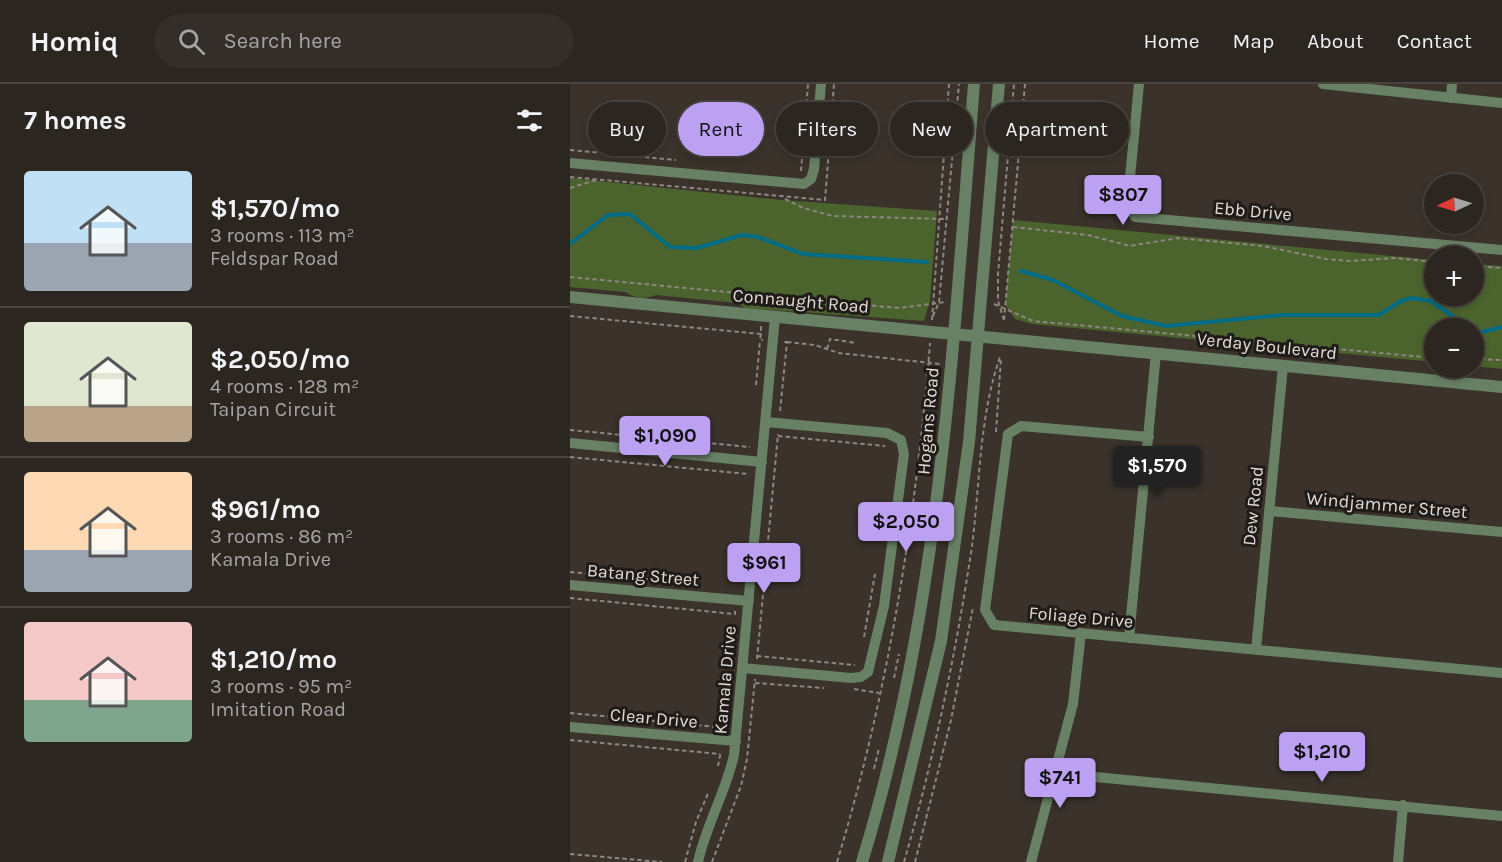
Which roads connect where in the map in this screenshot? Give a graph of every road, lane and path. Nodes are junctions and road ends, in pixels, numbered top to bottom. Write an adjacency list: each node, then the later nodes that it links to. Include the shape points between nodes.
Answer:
1 (808, 84): 17 (path)
2 (821, 84): 16 (street, via 814,169 804,184)
3 (949, 84): 21 (path)
4 (960, 84): 22 (path)
5 (974, 84): 31 (street, Hogans Road)
6 (999, 84): 33 (street)
7 (1014, 84): 34 (path, via 998,274)
8 (1025, 84): 23 (path)
9 (1139, 84): 24 (street, Ebb Drive, via 1128,198 1135,217)
10 (1323, 84): 12 (street)
11 (1452, 84): 12 (street)
12 (1451, 98): 13 (street)
13 (1502, 103)
14 (570, 150): 15 (path)
15 (685, 161)
16 (570, 163)
17 (801, 172)
18 (570, 177): 19 (path)
19 (597, 180): 20 (path); 21 (path, via 783,198 833,216)
20 (570, 188)
21 (938, 219): 22 (path); 32 (path)
22 (945, 219): 30 (path)
23 (1013, 227): 25 (path, via 1088,235 1130,246 1178,238 1263,246 1326,259); 35 (path)
24 (1502, 250)
25 (1424, 261)
26 (1484, 267): 27 (path)
27 (1502, 268)
28 (570, 277): 32 (path, via 738,293 756,302 769,303 788,298 899,308)
29 (570, 297): 37 (street, Connaught Road)
30 (939, 302): 31 (path); 32 (path); 32 (path, via 932,319)
31 (956, 302): 39 (street, Hogans Road)
32 (932, 303)
33 (981, 303): 34 (path); 40 (street)
34 (999, 304): 35 (path); 35 (path, via 1004,320)
35 (1006, 308): 47 (path, via 1033,321)
36 (570, 316): 37 (path, via 761,334)
37 (762, 316): 38 (street, Connaught Road)
38 (775, 317): 39 (street, Connaught Road); 57 (street, Kamala Drive)
39 (954, 335): 40 (street, Connaught Road); 51 (street, Hogans Road)
40 (978, 336): 41 (street, Connaught Road); 53 (street)
41 (1029, 341): 45 (street, Verday Boulevard)
42 (787, 342): 44 (path)
43 (856, 343): 44 (path, via 830,339)
44 (827, 349): 50 (path)
45 (1156, 354): 52 (street, Verday Boulevard); 61 (street)
46 (1000, 357): 60 (path)
47 (1424, 357)
48 (1484, 359): 49 (path)
49 (1502, 360)
50 (929, 361): 51 (path); 56 (path)
51 (951, 365): 102 (street, Hogans Road, via 924,594 899,722)
52 (1283, 366): 55 (street, Verday Boulevard); 69 (street, Dew Road)
53 (975, 367): 54 (path); 103 (street, via 969,442 941,641)
54 (996, 369)
55 (1502, 387)
56 (934, 406)
57 (766, 422): 64 (street, via 887,433 901,440); 67 (street, Kamala Drive)
58 (570, 430): 63 (path)
59 (778, 436): 64 (path)
60 (995, 437)
61 (1149, 437): 75 (street, Foliage Drive, via 1021,426 1008,434 985,610 994,625); 76 (street)
62 (570, 443): 67 (street)
63 (750, 447)
64 (904, 448): 65 (path); 83 (street, via 896,524 872,665 865,675)
65 (919, 448)
66 (570, 457): 68 (path)
67 (762, 462): 73 (street, Kamala Drive)
68 (748, 474)
69 (1269, 512): 70 (street, Windjammer Street); 78 (street, Dew Road)
70 (1502, 532)
71 (876, 572): 77 (path)
72 (570, 585): 73 (street, Batang Street)
73 (749, 602): 81 (street, Kamala Drive)
74 (973, 607): 104 (path, via 951,720)
75 (1081, 633): 76 (street, Foliage Drive); 95 (street, via 1073,704)
76 (1129, 638): 78 (street, Foliage Drive)
77 (863, 642)
78 (1256, 650): 82 (street, Foliage Drive)
79 (899, 652): 85 (path)
80 (757, 656): 83 (path, via 858,666)
81 (743, 668): 83 (street); 92 (street, Kamala Drive)
82 (1502, 673)
83 (856, 678): 87 (path, via 854,691)
84 (755, 683): 86 (path)
85 (892, 687)
86 (832, 689)
87 (880, 693)
88 (570, 713): 90 (path)
89 (570, 727): 92 (street, Clear Drive)
90 (724, 727)
91 (570, 740): 94 (path)
92 (736, 741): 101 (street, Kamala Drive, via 728,781)
93 (879, 745): 96 (path)
94 (720, 754)
95 (1054, 773): 97 (street); 105 (street)
96 (872, 778)
97 (1403, 805): 98 (street); 106 (street)
98 (1502, 816)
99 (570, 854): 100 (path)
100 (662, 862)
101 (698, 862)
102 (862, 862)
103 (888, 862)
104 (915, 862)
105 (1031, 862)
106 (1398, 862)

